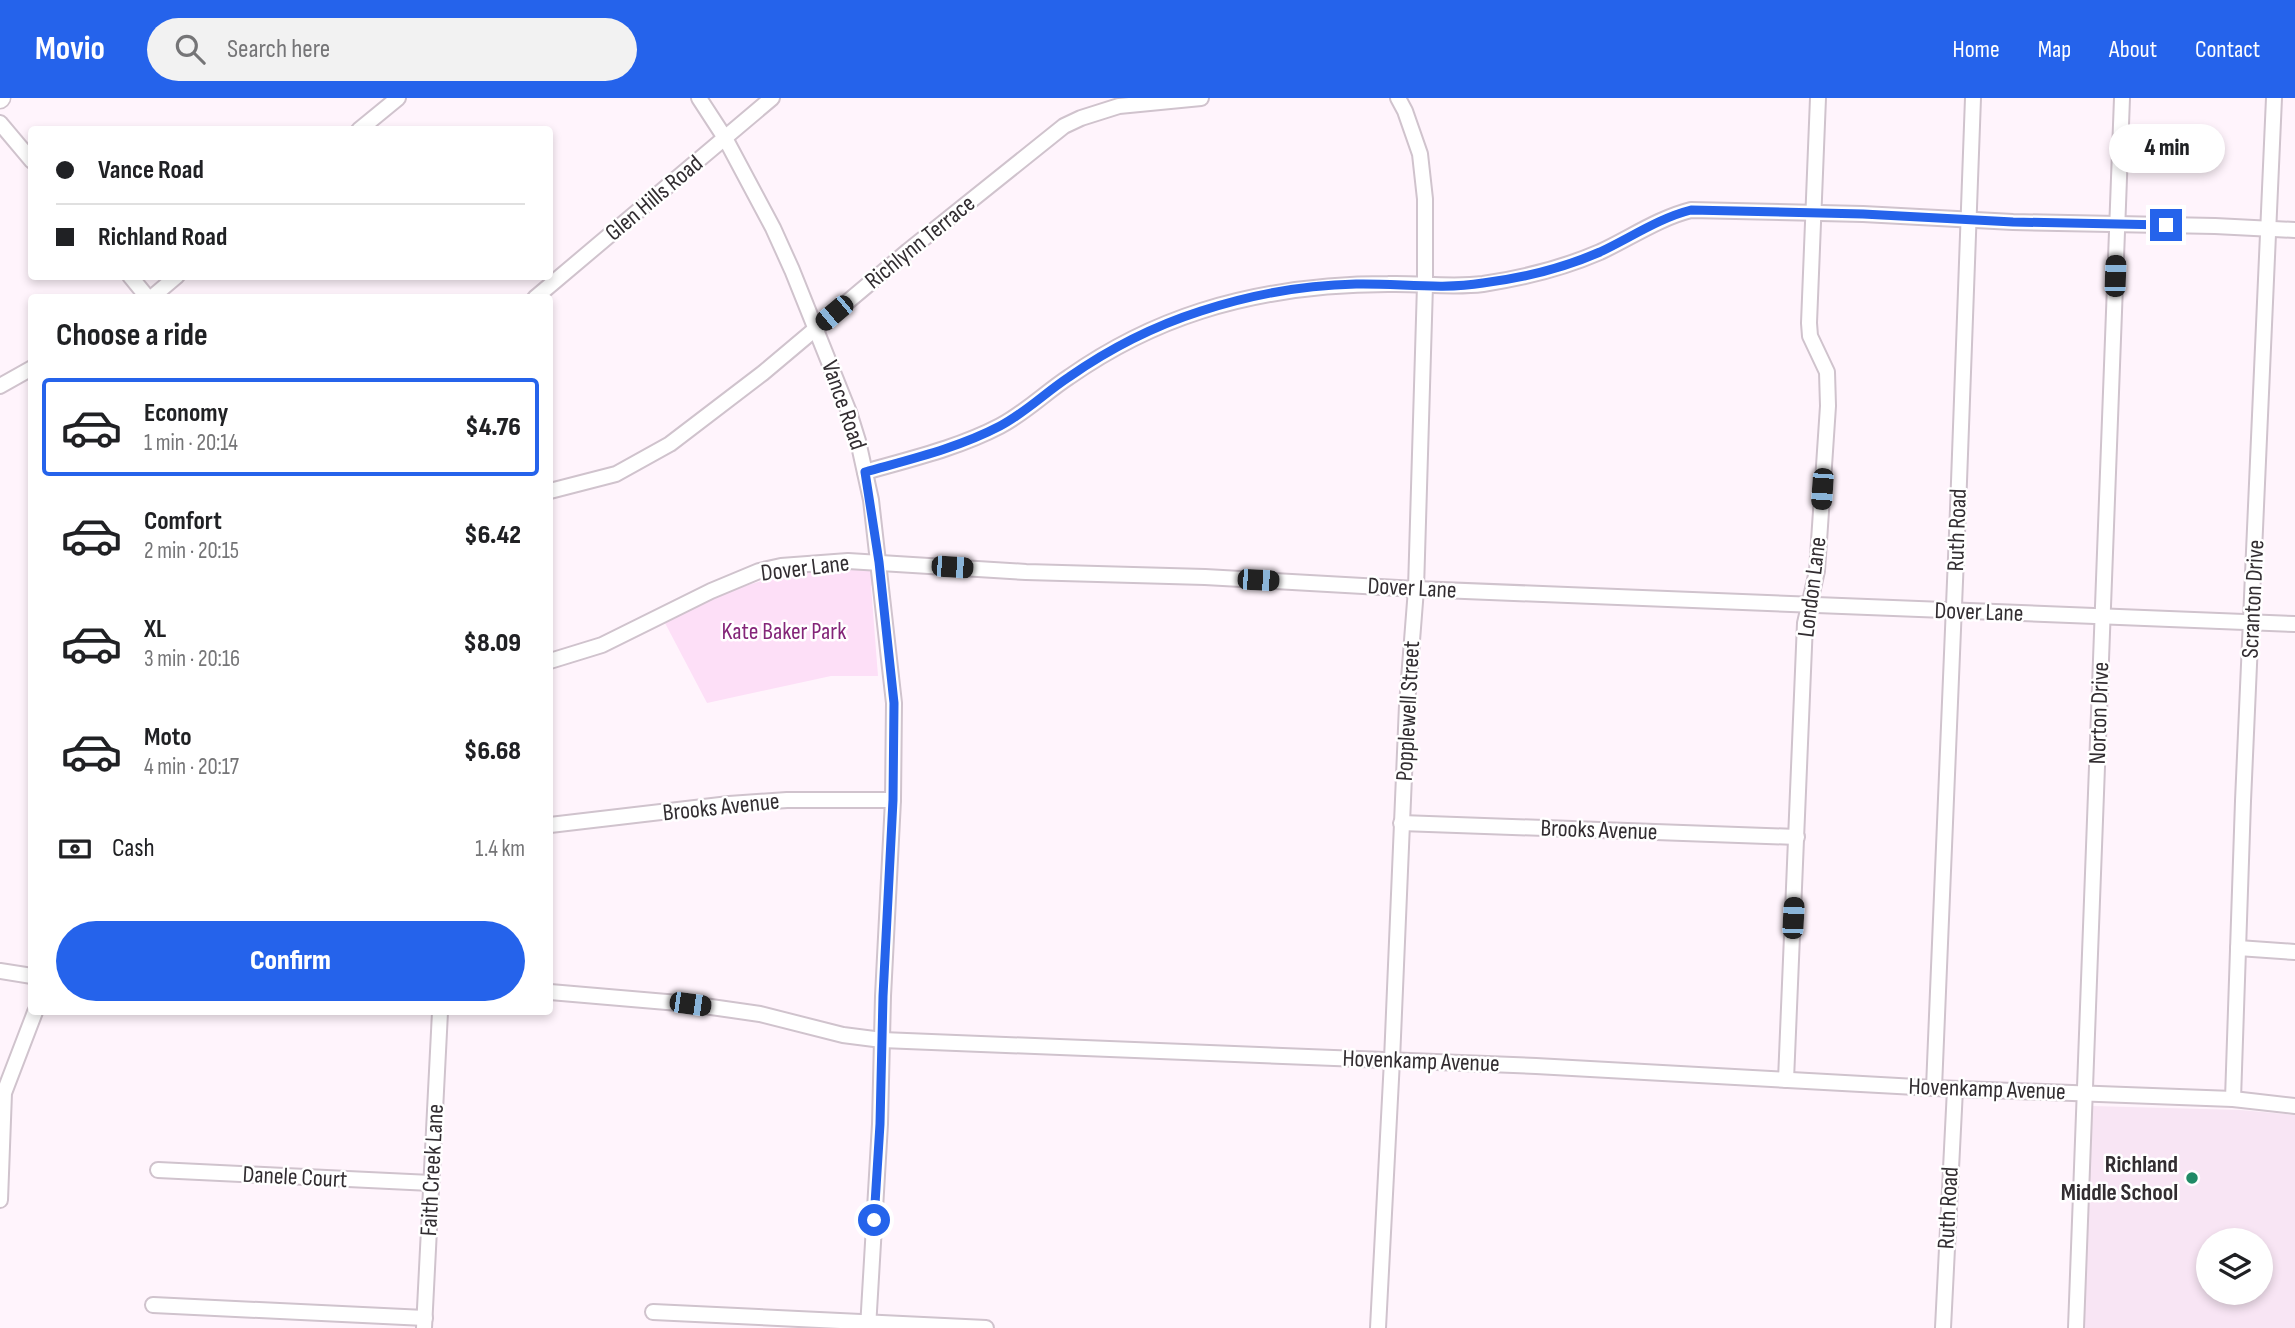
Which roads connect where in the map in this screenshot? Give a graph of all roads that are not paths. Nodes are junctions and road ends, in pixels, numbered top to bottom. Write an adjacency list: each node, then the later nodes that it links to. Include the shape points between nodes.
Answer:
1 (398, 98): 11 (street)
2 (699, 98): 12 (street, Vance Road)
3 (772, 98): 12 (street, Glen Hills Road)
4 (1201, 98): 25 (street, Richlynn Terrace, via 1119,106 1063,127)
5 (1398, 98): 21 (street, Popplewell Street, via 1420,154)
6 (1818, 98): 14 (street, London Lane)
7 (1973, 98): 15 (street, Ruth Road)
8 (2122, 98): 16 (street, Norton Drive)
9 (2274, 98): 17 (street, Scranton Drive)
10 (0, 123): 13 (street)
11 (364, 126)
12 (725, 138): 24 (street, Glen Hills Road); 25 (street, Vance Road, via 773,228)
13 (28, 156)
14 (1813, 213): 15 (street); 21 (street, via 1691,210 1552,270 1482,284); 32 (street, London Lane, via 1810,336 1827,372 1828,406 1817,571)
15 (1968, 220): 16 (street); 33 (street, Ruth Road)
16 (2117, 224): 17 (street); 34 (street, Norton Drive)
17 (2269, 229): 18 (street); 35 (street, Scranton Drive)
18 (2295, 230)
19 (133, 280): 22 (street)
20 (172, 280): 23 (street)
21 (1425, 285): 28 (street, via 1304,288 1201,311 1142,334 1071,375 1003,425); 31 (street, Popplewell Street)
22 (146, 294)
23 (154, 294)
24 (540, 294)
25 (816, 328): 28 (street, Vance Road, via 849,412); 29 (street, Richlynn Terrace, via 670,444 616,474)
26 (28, 370): 27 (street)
27 (0, 386)
28 (865, 472): 30 (street, Vance Road)
29 (553, 491)
30 (879, 562): 31 (street, Dover Lane); 37 (street, Dover Lane, via 806,563 759,571 602,645); 38 (street, Vance Road, via 894,703)
31 (1416, 589): 32 (street, Dover Lane); 39 (street, Popplewell Street)
32 (1810, 604): 33 (street, Dover Lane); 41 (street, London Lane, via 1805,623)
33 (1954, 611): 34 (street, Dover Lane); 52 (street, Ruth Road)
34 (2103, 617): 35 (street, Dover Lane); 54 (street, Norton Drive)
35 (2252, 622): 36 (street, Dover Lane); 42 (street, Scranton Drive)
36 (2295, 624)
37 (553, 661)
38 (893, 800): 40 (street, Brooks Avenue, via 729,804); 49 (street, Vance Road)
39 (1401, 823): 41 (street, Brooks Avenue); 50 (street, Popplewell Street)
40 (553, 825)
41 (1797, 837): 51 (street, London Lane)
42 (2238, 948): 43 (street); 55 (street, Scranton Drive)
43 (2295, 952)
44 (0, 971): 45 (street)
45 (28, 975)
46 (553, 992): 49 (street, Hovenkamp Avenue, via 702,1005)
47 (34, 1015): 59 (street, via 4,1093)
48 (440, 1015): 58 (street, Faith Creek Lane)
49 (882, 1040): 50 (street, Hovenkamp Avenue); 63 (street, Vance Road)
50 (1392, 1060): 51 (street, Hovenkamp Avenue); 65 (street, Popplewell Street)
51 (1786, 1080): 52 (street, Hovenkamp Avenue)
52 (1934, 1088): 53 (street, Hovenkamp Avenue)
53 (1955, 1089): 54 (street, Hovenkamp Avenue); 66 (street, Ruth Road)
54 (2085, 1093): 55 (street, Hovenkamp Avenue); 67 (street, Norton Drive)
55 (2233, 1099): 56 (street, Hovenkamp Avenue)
56 (2295, 1105)
57 (158, 1170): 58 (street, Danele Court)
58 (431, 1183): 62 (street, Faith Creek Lane)
59 (0, 1200)
60 (153, 1306): 62 (street)
61 (653, 1312): 63 (street)
62 (424, 1323)
63 (868, 1325): 64 (street)
64 (986, 1328)
65 (1378, 1328)
66 (1943, 1328)
67 (2076, 1328)

